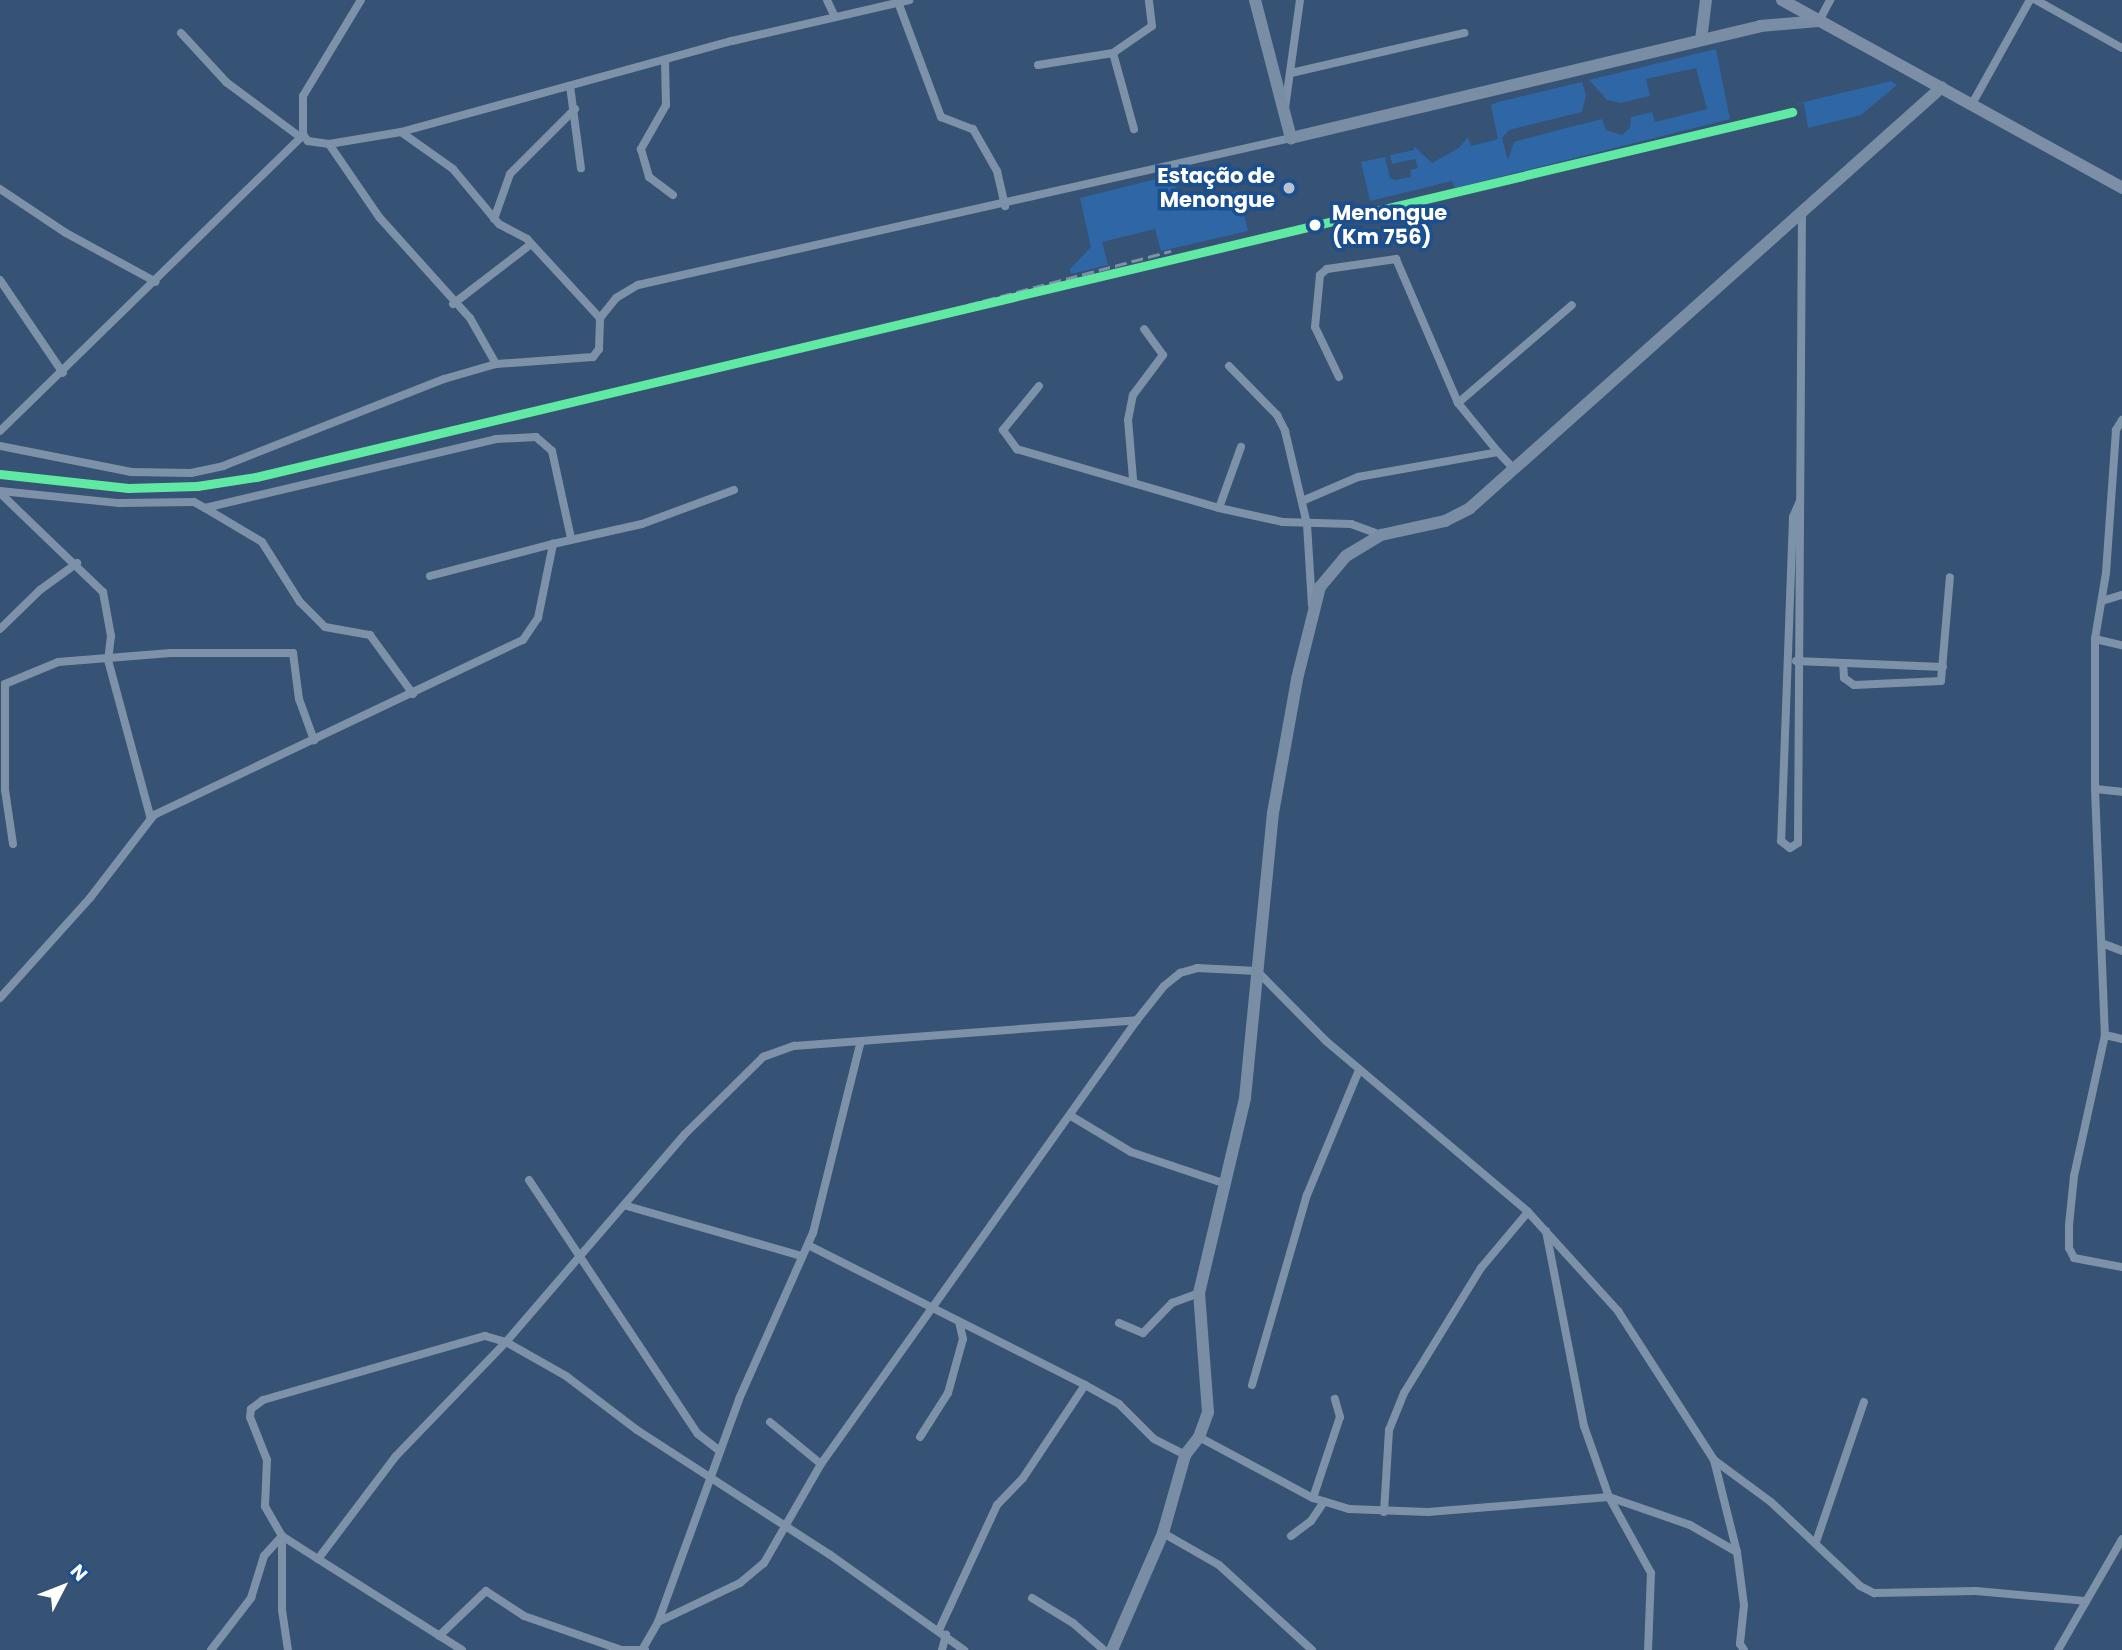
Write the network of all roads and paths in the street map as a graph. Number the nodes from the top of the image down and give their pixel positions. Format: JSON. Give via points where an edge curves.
{"nodes":[{"id":1,"x":361,"y":0,"type":"edge"},
{"id":2,"x":827,"y":0,"type":"edge"},
{"id":3,"x":909,"y":0,"type":"edge"},
{"id":4,"x":1149,"y":0,"type":"edge"},
{"id":5,"x":1255,"y":0,"type":"edge"},
{"id":6,"x":1300,"y":0,"type":"edge"},
{"id":7,"x":1706,"y":0,"type":"edge"},
{"id":8,"x":1782,"y":0,"type":"edge"},
{"id":9,"x":1830,"y":0,"type":"edge"},
{"id":10,"x":2030,"y":0,"type":"edge"},
{"id":11,"x":2036,"y":0,"type":"edge"},
{"id":12,"x":898,"y":2,"type":"junction"},
{"id":13,"x":834,"y":15,"type":"junction"},
{"id":14,"x":1819,"y":21,"type":"junction"},
{"id":15,"x":181,"y":33,"type":"dead end"},
{"id":16,"x":1464,"y":33,"type":"dead end"},
{"id":17,"x":1701,"y":40,"type":"junction"},
{"id":18,"x":2122,"y":48,"type":"edge"},
{"id":19,"x":1113,"y":53,"type":"junction"},
{"id":20,"x":665,"y":61,"type":"junction"},
{"id":21,"x":1038,"y":65,"type":"dead end"},
{"id":22,"x":1291,"y":73,"type":"junction"},
{"id":23,"x":570,"y":86,"type":"junction"},
{"id":24,"x":1942,"y":87,"type":"junction"},
{"id":25,"x":1972,"y":104,"type":"junction"},
{"id":26,"x":575,"y":109,"type":"junction"},
{"id":27,"x":1285,"y":113,"type":"junction"},
{"id":28,"x":1134,"y":129,"type":"dead end"},
{"id":29,"x":401,"y":132,"type":"junction"},
{"id":30,"x":301,"y":136,"type":"junction"},
{"id":31,"x":1291,"y":138,"type":"junction"},
{"id":32,"x":329,"y":144,"type":"junction"},
{"id":33,"x":581,"y":167,"type":"dead end"},
{"id":34,"x":2122,"y":188,"type":"edge"},
{"id":35,"x":0,"y":189,"type":"edge"},
{"id":36,"x":673,"y":195,"type":"dead end"},
{"id":37,"x":1005,"y":206,"type":"junction"},
{"id":38,"x":1802,"y":213,"type":"junction"},
{"id":39,"x":494,"y":219,"type":"junction"},
{"id":40,"x":530,"y":245,"type":"junction"},
{"id":41,"x":0,"y":280,"type":"edge"},
{"id":42,"x":156,"y":282,"type":"junction"},
{"id":43,"x":453,"y":304,"type":"junction"},
{"id":44,"x":1572,"y":305,"type":"dead end"},
{"id":45,"x":600,"y":318,"type":"junction"},
{"id":46,"x":1144,"y":329,"type":"dead end"},
{"id":47,"x":496,"y":364,"type":"junction"},
{"id":48,"x":1228,"y":366,"type":"dead end"},
{"id":49,"x":63,"y":373,"type":"junction"},
{"id":50,"x":1339,"y":377,"type":"dead end"},
{"id":51,"x":1039,"y":386,"type":"dead end"},
{"id":52,"x":1458,"y":402,"type":"junction"},
{"id":53,"x":2122,"y":420,"type":"edge"},
{"id":54,"x":0,"y":431,"type":"edge"},
{"id":55,"x":0,"y":446,"type":"edge"},
{"id":56,"x":1241,"y":447,"type":"dead end"},
{"id":57,"x":1498,"y":452,"type":"junction"},
{"id":58,"x":1514,"y":469,"type":"junction"},
{"id":59,"x":1133,"y":479,"type":"junction"},
{"id":60,"x":734,"y":490,"type":"dead end"},
{"id":61,"x":0,"y":492,"type":"edge"},
{"id":62,"x":1302,"y":501,"type":"junction"},
{"id":63,"x":1799,"y":503,"type":"junction"},
{"id":64,"x":205,"y":508,"type":"junction"},
{"id":65,"x":1219,"y":508,"type":"junction"},
{"id":66,"x":1307,"y":524,"type":"junction"},
{"id":67,"x":1381,"y":534,"type":"junction"},
{"id":68,"x":571,"y":538,"type":"junction"},
{"id":69,"x":553,"y":544,"type":"junction"},
{"id":70,"x":77,"y":564,"type":"junction"},
{"id":71,"x":429,"y":576,"type":"dead end"},
{"id":72,"x":1950,"y":577,"type":"dead end"},
{"id":73,"x":2122,"y":595,"type":"edge"},
{"id":74,"x":2102,"y":601,"type":"junction"},
{"id":75,"x":1312,"y":605,"type":"junction"},
{"id":76,"x":0,"y":629,"type":"edge"},
{"id":77,"x":2095,"y":639,"type":"junction"},
{"id":78,"x":2122,"y":645,"type":"edge"},
{"id":79,"x":111,"y":660,"type":"junction"},
{"id":80,"x":1788,"y":661,"type":"junction"},
{"id":81,"x":1801,"y":661,"type":"junction"},
{"id":82,"x":1843,"y":663,"type":"junction"},
{"id":83,"x":1943,"y":667,"type":"junction"},
{"id":84,"x":412,"y":694,"type":"junction"},
{"id":85,"x":314,"y":740,"type":"junction"},
{"id":86,"x":2095,"y":789,"type":"junction"},
{"id":87,"x":2122,"y":792,"type":"edge"},
{"id":88,"x":154,"y":815,"type":"junction"},
{"id":89,"x":13,"y":844,"type":"dead end"},
{"id":90,"x":2104,"y":944,"type":"junction"},
{"id":91,"x":2122,"y":951,"type":"edge"},
{"id":92,"x":1256,"y":971,"type":"junction"},
{"id":93,"x":1,"y":993,"type":"edge"},
{"id":94,"x":1137,"y":1020,"type":"junction"},
{"id":95,"x":2105,"y":1035,"type":"junction"},
{"id":96,"x":2122,"y":1039,"type":"edge"},
{"id":97,"x":860,"y":1044,"type":"junction"},
{"id":98,"x":1359,"y":1070,"type":"junction"},
{"id":99,"x":1071,"y":1116,"type":"junction"},
{"id":100,"x":529,"y":1180,"type":"dead end"},
{"id":101,"x":1223,"y":1183,"type":"junction"},
{"id":102,"x":627,"y":1206,"type":"junction"},
{"id":103,"x":1528,"y":1212,"type":"junction"},
{"id":104,"x":1546,"y":1230,"type":"junction"},
{"id":105,"x":808,"y":1245,"type":"junction"},
{"id":106,"x":802,"y":1256,"type":"junction"},
{"id":107,"x":582,"y":1257,"type":"junction"},
{"id":108,"x":2122,"y":1267,"type":"edge"},
{"id":109,"x":1199,"y":1293,"type":"junction"},
{"id":110,"x":934,"y":1306,"type":"junction"},
{"id":111,"x":959,"y":1322,"type":"junction"},
{"id":112,"x":1119,"y":1323,"type":"dead end"},
{"id":113,"x":506,"y":1342,"type":"junction"},
{"id":114,"x":1085,"y":1385,"type":"junction"},
{"id":115,"x":1252,"y":1385,"type":"dead end"},
{"id":116,"x":1335,"y":1399,"type":"dead end"},
{"id":117,"x":1864,"y":1402,"type":"dead end"},
{"id":118,"x":770,"y":1422,"type":"dead end"},
{"id":119,"x":920,"y":1437,"type":"dead end"},
{"id":120,"x":1199,"y":1437,"type":"junction"},
{"id":121,"x":720,"y":1451,"type":"junction"},
{"id":122,"x":1185,"y":1455,"type":"junction"},
{"id":123,"x":1714,"y":1460,"type":"junction"},
{"id":124,"x":821,"y":1464,"type":"junction"},
{"id":125,"x":709,"y":1476,"type":"junction"},
{"id":126,"x":1609,"y":1497,"type":"junction"},
{"id":127,"x":1313,"y":1498,"type":"junction"},
{"id":128,"x":1324,"y":1502,"type":"junction"},
{"id":129,"x":1384,"y":1512,"type":"junction"},
{"id":130,"x":785,"y":1526,"type":"junction"},
{"id":131,"x":1163,"y":1533,"type":"junction"},
{"id":132,"x":282,"y":1536,"type":"junction"},
{"id":133,"x":1292,"y":1536,"type":"dead end"},
{"id":134,"x":2122,"y":1539,"type":"edge"},
{"id":135,"x":1816,"y":1542,"type":"junction"},
{"id":136,"x":1737,"y":1552,"type":"junction"},
{"id":137,"x":318,"y":1559,"type":"junction"},
{"id":138,"x":1032,"y":1598,"type":"dead end"},
{"id":139,"x":2085,"y":1601,"type":"junction"},
{"id":140,"x":658,"y":1622,"type":"junction"},
{"id":141,"x":942,"y":1633,"type":"junction"},
{"id":142,"x":439,"y":1636,"type":"junction"},
{"id":143,"x":1740,"y":1648,"type":"edge"},
{"id":144,"x":211,"y":1650,"type":"edge"},
{"id":145,"x":288,"y":1650,"type":"edge"},
{"id":146,"x":462,"y":1650,"type":"edge"},
{"id":147,"x":618,"y":1650,"type":"edge"},
{"id":148,"x":643,"y":1650,"type":"edge"},
{"id":149,"x":942,"y":1650,"type":"edge"},
{"id":150,"x":964,"y":1650,"type":"edge"},
{"id":151,"x":1104,"y":1650,"type":"edge"},
{"id":152,"x":1112,"y":1650,"type":"edge"},
{"id":153,"x":1312,"y":1650,"type":"edge"},
{"id":154,"x":1648,"y":1650,"type":"edge"},
{"id":155,"x":2058,"y":1650,"type":"edge"}],
"edges":[{"from":1,"to":30,"type":"street","via":[[303,96]]},
{"from":2,"to":13,"type":"street"},
{"from":3,"to":12,"type":"street"},
{"from":4,"to":19,"type":"street","via":[[1152,26]]},
{"from":5,"to":27,"type":"street"},
{"from":6,"to":22,"type":"street"},
{"from":7,"to":17,"type":"street"},
{"from":8,"to":14,"type":"main road"},
{"from":9,"to":14,"type":"street"},
{"from":10,"to":25,"type":"street"},
{"from":11,"to":18,"type":"street"},
{"from":12,"to":13,"type":"street"},
{"from":12,"to":37,"type":"street","via":[[941,117],[973,129],[990,154]]},
{"from":13,"to":20,"type":"street"},
{"from":14,"to":17,"type":"street","via":[[1779,23]]},
{"from":14,"to":24,"type":"main road"},
{"from":15,"to":30,"type":"street","via":[[226,82]]},
{"from":16,"to":22,"type":"street"},
{"from":17,"to":31,"type":"street"},
{"from":19,"to":21,"type":"street"},
{"from":19,"to":28,"type":"street"},
{"from":20,"to":23,"type":"street"},
{"from":20,"to":36,"type":"street","via":[[666,105],[641,149],[649,177]]},
{"from":22,"to":27,"type":"street"},
{"from":23,"to":26,"type":"street"},
{"from":23,"to":29,"type":"street"},
{"from":24,"to":25,"type":"main road"},
{"from":24,"to":38,"type":"street"},
{"from":25,"to":34,"type":"main road"},
{"from":26,"to":33,"type":"street"},
{"from":26,"to":39,"type":"street","via":[[510,174]]},
{"from":27,"to":31,"type":"street"},
{"from":29,"to":32,"type":"street"},
{"from":29,"to":39,"type":"street","via":[[453,169]]},
{"from":30,"to":32,"type":"street"},
{"from":30,"to":42,"type":"street"},
{"from":31,"to":37,"type":"street"},
{"from":32,"to":43,"type":"street","via":[[355,186]]},
{"from":35,"to":42,"type":"street","via":[[66,233]]},
{"from":37,"to":45,"type":"street","via":[[638,285],[617,298]]},
{"from":38,"to":58,"type":"street"},
{"from":38,"to":63,"type":"street"},
{"from":39,"to":40,"type":"street"},
{"from":40,"to":43,"type":"street"},
{"from":40,"to":45,"type":"street"},
{"from":41,"to":49,"type":"street"},
{"from":42,"to":49,"type":"street"},
{"from":43,"to":47,"type":"street","via":[[470,318]]},
{"from":44,"to":52,"type":"street"},
{"from":45,"to":47,"type":"street","via":[[599,349],[588,359]]},
{"from":46,"to":59,"type":"street","via":[[1163,355],[1133,395],[1128,420]]},
{"from":47,"to":55,"type":"street","via":[[398,393],[275,449],[191,473],[131,472]]},
{"from":48,"to":62,"type":"street","via":[[1281,422]]},
{"from":49,"to":54,"type":"street"},
{"from":50,"to":52,"type":"street","via":[[1314,323],[1320,275],[1326,269],[1392,258],[1399,262]]},
{"from":51,"to":59,"type":"street","via":[[1003,430],[1013,445]]},
{"from":52,"to":57,"type":"street"},
{"from":53,"to":74,"type":"street","via":[[2116,430]]},
{"from":56,"to":65,"type":"street"},
{"from":57,"to":58,"type":"street"},
{"from":57,"to":62,"type":"street","via":[[1358,477]]},
{"from":58,"to":67,"type":"street","via":[[1454,518]]},
{"from":59,"to":65,"type":"street"},
{"from":60,"to":68,"type":"street","via":[[642,524]]},
{"from":61,"to":64,"type":"street","via":[[119,503],[194,502]]},
{"from":61,"to":70,"type":"street"},
{"from":62,"to":66,"type":"street"},
{"from":63,"to":80,"type":"street","via":[[1793,517]]},
{"from":63,"to":81,"type":"street","via":[[1804,519]]},
{"from":64,"to":68,"type":"street","via":[[496,439],[528,437],[544,441],[552,451]]},
{"from":64,"to":84,"type":"street","via":[[262,542],[300,602],[325,627],[370,635]]},
{"from":65,"to":66,"type":"street"},
{"from":66,"to":67,"type":"street","via":[[1351,524]]},
{"from":66,"to":75,"type":"street"},
{"from":67,"to":75,"type":"street","via":[[1332,570]]},
{"from":68,"to":69,"type":"street"},
{"from":69,"to":71,"type":"street"},
{"from":69,"to":84,"type":"street","via":[[538,618],[529,635]]},
{"from":70,"to":76,"type":"street","via":[[40,590]]},
{"from":70,"to":79,"type":"street","via":[[103,592]]},
{"from":72,"to":83,"type":"street"},
{"from":73,"to":74,"type":"street"},
{"from":74,"to":77,"type":"street"},
{"from":75,"to":92,"type":"street","via":[[1273,813]]},
{"from":77,"to":78,"type":"street"},
{"from":77,"to":86,"type":"street"},
{"from":79,"to":85,"type":"street","via":[[171,653],[293,653],[299,699]]},
{"from":79,"to":88,"type":"street","via":[[146,803],[150,816]]},
{"from":79,"to":89,"type":"street","via":[[68,659],[5,684],[5,790]]},
{"from":80,"to":81,"type":"street"},
{"from":80,"to":81,"type":"street","via":[[1781,841],[1790,848],[1798,843]]},
{"from":81,"to":82,"type":"street"},
{"from":82,"to":83,"type":"street"},
{"from":82,"to":83,"type":"street","via":[[1844,678],[1854,685],[1935,684],[1941,681]]},
{"from":84,"to":85,"type":"street"},
{"from":85,"to":88,"type":"street"},
{"from":86,"to":87,"type":"street"},
{"from":86,"to":90,"type":"street"},
{"from":88,"to":93,"type":"street","via":[[90,898]]},
{"from":90,"to":91,"type":"street"},
{"from":90,"to":95,"type":"street"},
{"from":92,"to":94,"type":"street","via":[[1188,969],[1164,986]]},
{"from":92,"to":98,"type":"street"},
{"from":92,"to":101,"type":"street","via":[[1245,1098]]},
{"from":94,"to":97,"type":"street"},
{"from":94,"to":99,"type":"street"},
{"from":95,"to":96,"type":"street"},
{"from":95,"to":108,"type":"street","via":[[2074,1176],[2069,1248],[2083,1262]]},
{"from":97,"to":102,"type":"street","via":[[794,1046],[764,1057],[685,1134]]},
{"from":97,"to":105,"type":"street"},
{"from":98,"to":103,"type":"street"},
{"from":98,"to":115,"type":"street","via":[[1307,1195]]},
{"from":99,"to":101,"type":"street","via":[[1131,1152]]},
{"from":99,"to":110,"type":"street"},
{"from":100,"to":107,"type":"street"},
{"from":101,"to":109,"type":"street"},
{"from":102,"to":106,"type":"street"},
{"from":102,"to":107,"type":"street"},
{"from":103,"to":104,"type":"street"},
{"from":103,"to":129,"type":"street","via":[[1481,1268],[1404,1393],[1389,1430]]},
{"from":104,"to":123,"type":"street","via":[[1618,1311]]},
{"from":104,"to":126,"type":"street","via":[[1579,1401]]},
{"from":105,"to":106,"type":"street"},
{"from":105,"to":110,"type":"street"},
{"from":106,"to":121,"type":"street"},
{"from":107,"to":113,"type":"street"},
{"from":107,"to":121,"type":"street","via":[[698,1434]]},
{"from":109,"to":112,"type":"street","via":[[1172,1303],[1143,1333]]},
{"from":109,"to":120,"type":"street","via":[[1208,1412]]},
{"from":110,"to":111,"type":"street"},
{"from":110,"to":124,"type":"street"},
{"from":111,"to":114,"type":"street"},
{"from":111,"to":119,"type":"street","via":[[963,1339],[948,1393]]},
{"from":113,"to":125,"type":"street","via":[[566,1376],[637,1430]]},
{"from":113,"to":132,"type":"street","via":[[477,1337],[256,1404],[250,1417],[266,1452],[265,1506]]},
{"from":113,"to":137,"type":"street","via":[[396,1456]]},
{"from":114,"to":122,"type":"street","via":[[1119,1404],[1154,1439]]},
{"from":114,"to":141,"type":"street","via":[[1023,1478],[997,1505]]},
{"from":116,"to":127,"type":"street","via":[[1340,1417]]},
{"from":117,"to":135,"type":"street"},
{"from":118,"to":124,"type":"street"},
{"from":120,"to":122,"type":"street"},
{"from":120,"to":127,"type":"street"},
{"from":121,"to":125,"type":"street"},
{"from":122,"to":131,"type":"street"},
{"from":123,"to":135,"type":"street"},
{"from":123,"to":136,"type":"street"},
{"from":124,"to":130,"type":"street"},
{"from":125,"to":130,"type":"street"},
{"from":125,"to":140,"type":"street"},
{"from":126,"to":129,"type":"street"},
{"from":126,"to":136,"type":"street","via":[[1690,1525]]},
{"from":126,"to":154,"type":"street","via":[[1651,1573]]},
{"from":127,"to":128,"type":"street"},
{"from":128,"to":129,"type":"street"},
{"from":128,"to":133,"type":"street","via":[[1311,1521]]},
{"from":130,"to":140,"type":"street","via":[[753,1574]]},
{"from":130,"to":141,"type":"street"},
{"from":131,"to":152,"type":"street"},
{"from":131,"to":153,"type":"street","via":[[1219,1565]]},
{"from":132,"to":137,"type":"street"},
{"from":132,"to":144,"type":"street","via":[[264,1556],[251,1598]]},
{"from":132,"to":145,"type":"street","via":[[282,1610]]},
{"from":134,"to":139,"type":"street"},
{"from":135,"to":139,"type":"street","via":[[1860,1586],[1874,1593],[1976,1591]]},
{"from":136,"to":143,"type":"street","via":[[1744,1605]]},
{"from":137,"to":142,"type":"street"},
{"from":138,"to":151,"type":"street","via":[[1073,1623]]},
{"from":139,"to":155,"type":"street"},
{"from":140,"to":148,"type":"street"},
{"from":141,"to":149,"type":"street"},
{"from":141,"to":150,"type":"street"},
{"from":142,"to":146,"type":"street"},
{"from":142,"to":147,"type":"street","via":[[486,1591],[524,1616]]},
{"from":147,"to":148,"type":"street"}]}
